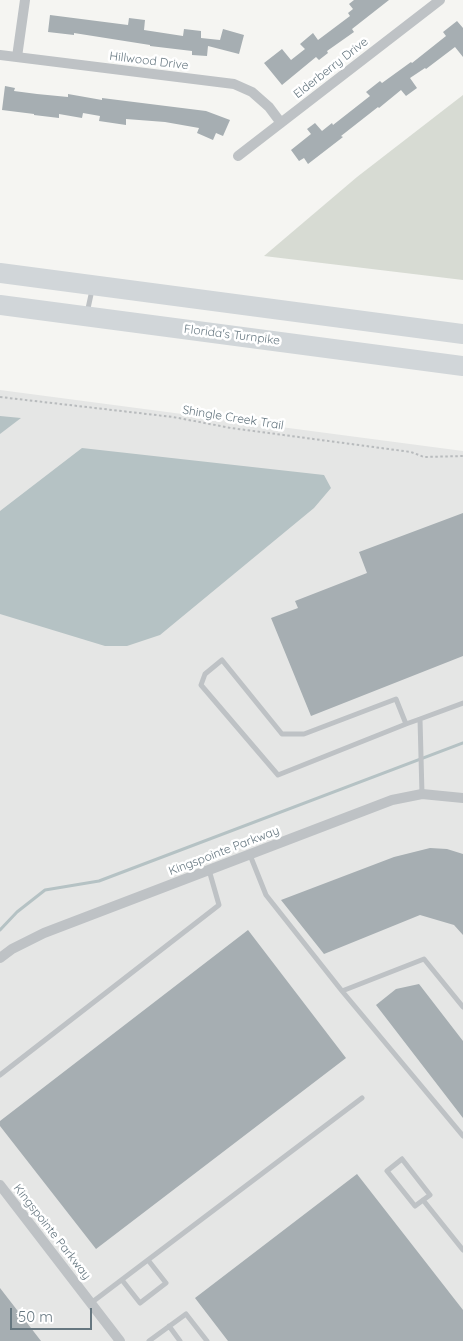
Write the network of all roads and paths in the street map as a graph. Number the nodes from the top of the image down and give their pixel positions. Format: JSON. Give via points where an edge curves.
{"nodes":[{"id":1,"x":24,"y":0,"type":"edge"},
{"id":2,"x":440,"y":0,"type":"edge"},
{"id":3,"x":0,"y":55,"type":"edge"},
{"id":4,"x":17,"y":57,"type":"junction"},
{"id":5,"x":281,"y":123,"type":"junction"},
{"id":6,"x":238,"y":156,"type":"dead end"},
{"id":7,"x":0,"y":273,"type":"edge"},
{"id":8,"x":93,"y":285,"type":"junction"},
{"id":9,"x":0,"y":305,"type":"edge"},
{"id":10,"x":87,"y":316,"type":"junction"},
{"id":11,"x":463,"y":334,"type":"edge"},
{"id":12,"x":463,"y":366,"type":"edge"},
{"id":13,"x":0,"y":397,"type":"edge"},
{"id":14,"x":463,"y":456,"type":"edge"},
{"id":15,"x":463,"y":703,"type":"edge"},
{"id":16,"x":420,"y":719,"type":"junction"},
{"id":17,"x":406,"y":724,"type":"junction"},
{"id":18,"x":422,"y":794,"type":"junction"},
{"id":19,"x":463,"y":798,"type":"edge"},
{"id":20,"x":250,"y":855,"type":"junction"},
{"id":21,"x":209,"y":870,"type":"junction"},
{"id":22,"x":0,"y":958,"type":"edge"},
{"id":23,"x":342,"y":991,"type":"junction"},
{"id":24,"x":463,"y":1007,"type":"edge"},
{"id":25,"x":0,"y":1075,"type":"edge"},
{"id":26,"x":362,"y":1098,"type":"dead end"},
{"id":27,"x":463,"y":1136,"type":"edge"},
{"id":28,"x":0,"y":1185,"type":"edge"},
{"id":29,"x":423,"y":1200,"type":"junction"},
{"id":30,"x":463,"y":1250,"type":"edge"},
{"id":31,"x":148,"y":1260,"type":"junction"},
{"id":32,"x":122,"y":1280,"type":"junction"},
{"id":33,"x":91,"y":1303,"type":"junction"},
{"id":34,"x":169,"y":1326,"type":"junction"},
{"id":35,"x":120,"y":1341,"type":"edge"},
{"id":36,"x":149,"y":1341,"type":"edge"},
{"id":37,"x":180,"y":1341,"type":"edge"},
{"id":38,"x":207,"y":1341,"type":"edge"}],
"edges":[{"from":1,"to":4,"type":"street"},
{"from":2,"to":5,"type":"street","name":"Elderberry Drive"},
{"from":3,"to":4,"type":"street","name":"Hillwood Drive"},
{"from":4,"to":5,"type":"street","name":"Hillwood Drive","via":[[234,84],[252,92]]},
{"from":5,"to":6,"type":"street","name":"Elderberry Drive"},
{"from":7,"to":8,"type":"highway"},
{"from":8,"to":10,"type":"lane"},
{"from":8,"to":11,"type":"highway"},
{"from":9,"to":10,"type":"highway","name":"Florida's Turnpike"},
{"from":10,"to":12,"type":"highway","name":"Florida's Turnpike"},
{"from":13,"to":14,"type":"path","name":"Shingle Creek Trail","via":[[173,417],[411,452],[424,457]]},
{"from":15,"to":16,"type":"lane"},
{"from":16,"to":17,"type":"lane"},
{"from":16,"to":18,"type":"lane"},
{"from":17,"to":17,"type":"lane","via":[[278,774],[201,685],[205,674],[222,660],[282,734],[304,734],[396,699]]},
{"from":18,"to":19,"type":"street","name":"Kingspointe Parkway"},
{"from":18,"to":20,"type":"street","name":"Kingspointe Parkway","via":[[392,800]]},
{"from":20,"to":21,"type":"street","name":"Kingspointe Parkway"},
{"from":20,"to":23,"type":"lane","via":[[266,895]]},
{"from":21,"to":22,"type":"street","name":"Kingspointe Parkway","via":[[44,933],[12,948]]},
{"from":21,"to":25,"type":"lane","via":[[219,905]]},
{"from":23,"to":24,"type":"lane","via":[[424,959]]},
{"from":23,"to":27,"type":"lane"},
{"from":26,"to":31,"type":"lane"},
{"from":28,"to":33,"type":"street","name":"Kingspointe Parkway"},
{"from":29,"to":29,"type":"lane","via":[[430,1195],[402,1159],[387,1171],[415,1206]]},
{"from":29,"to":30,"type":"lane"},
{"from":31,"to":32,"type":"lane"},
{"from":31,"to":32,"type":"lane","via":[[166,1283],[140,1303]]},
{"from":32,"to":33,"type":"lane"},
{"from":33,"to":35,"type":"street","name":"Kingspointe Parkway"},
{"from":34,"to":36,"type":"lane"},
{"from":34,"to":37,"type":"lane"},
{"from":34,"to":38,"type":"lane","via":[[186,1314]]}]}
